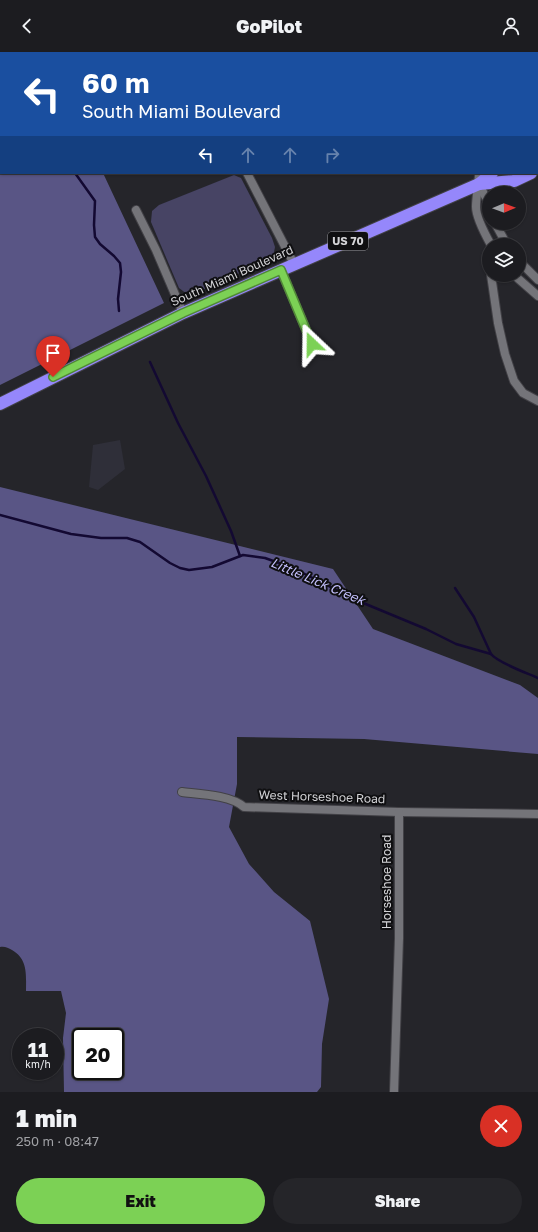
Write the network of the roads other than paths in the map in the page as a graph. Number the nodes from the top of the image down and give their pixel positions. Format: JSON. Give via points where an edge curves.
{"nodes":[{"id":1,"x":248,"y":174,"type":"edge"},
{"id":2,"x":490,"y":174,"type":"edge"},
{"id":3,"x":529,"y":174,"type":"edge"},
{"id":4,"x":479,"y":179,"type":"edge"},
{"id":5,"x":136,"y":210,"type":"dead end"},
{"id":6,"x":488,"y":238,"type":"edge"},
{"id":7,"x":294,"y":264,"type":"junction"},
{"id":8,"x":526,"y":268,"type":"edge"},
{"id":9,"x":281,"y":270,"type":"junction"},
{"id":10,"x":538,"y":280,"type":"edge"},
{"id":11,"x":492,"y":282,"type":"edge"},
{"id":12,"x":522,"y":282,"type":"edge"},
{"id":13,"x":538,"y":296,"type":"edge"},
{"id":14,"x":183,"y":313,"type":"junction"},
{"id":15,"x":312,"y":344,"type":"dead end"},
{"id":16,"x":538,"y":401,"type":"edge"},
{"id":17,"x":0,"y":404,"type":"edge"},
{"id":18,"x":182,"y":792,"type":"dead end"},
{"id":19,"x":399,"y":812,"type":"junction"},
{"id":20,"x":538,"y":814,"type":"edge"},
{"id":21,"x":394,"y":1092,"type":"edge"}],
"edges":[{"from":1,"to":7,"type":"street"},
{"from":2,"to":4,"type":"highway","name":"South Miami Boulevard","number":"US 70"},
{"from":3,"to":4,"type":"highway","name":"South Miami Boulevard","number":"US 70","via":[[514,180]]},
{"from":4,"to":6,"type":"street","via":[[476,208]]},
{"from":4,"to":7,"type":"highway","name":"South Miami Boulevard","number":"US 70"},
{"from":5,"to":14,"type":"street"},
{"from":7,"to":9,"type":"highway","name":"South Miami Boulevard","number":"US 70"},
{"from":8,"to":10,"type":"street"},
{"from":9,"to":14,"type":"highway","name":"South Miami Boulevard","number":"US 70"},
{"from":9,"to":15,"type":"street"},
{"from":11,"to":16,"type":"street","via":[[498,323],[514,381],[523,393]]},
{"from":12,"to":13,"type":"street"},
{"from":14,"to":17,"type":"highway","name":"South Miami Boulevard","number":"US 70"},
{"from":18,"to":19,"type":"street","name":"West Horseshoe Road","via":[[239,802],[244,807]]},
{"from":19,"to":20,"type":"street"},
{"from":19,"to":21,"type":"street","name":"Horseshoe Road","via":[[399,938]]}]}
